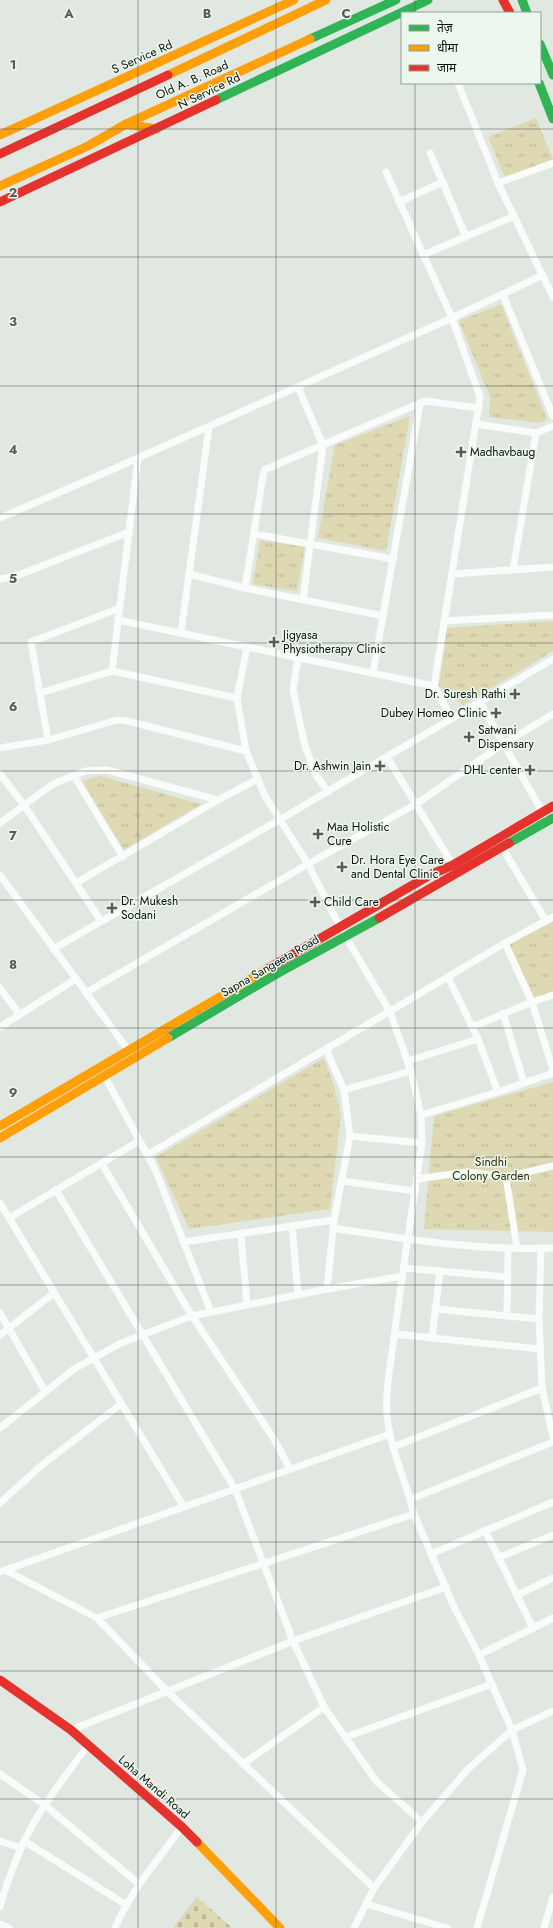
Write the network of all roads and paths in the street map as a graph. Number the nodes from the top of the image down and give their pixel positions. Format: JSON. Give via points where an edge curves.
{"nodes":[{"id":1,"x":294,"y":0,"type":"edge"},
{"id":2,"x":326,"y":0,"type":"edge"},
{"id":3,"x":396,"y":0,"type":"edge"},
{"id":4,"x":428,"y":0,"type":"edge"},
{"id":5,"x":503,"y":0,"type":"edge"},
{"id":6,"x":522,"y":0,"type":"edge"},
{"id":7,"x":403,"y":12,"type":"edge"},
{"id":8,"x":509,"y":12,"type":"edge"},
{"id":9,"x":527,"y":12,"type":"edge"},
{"id":10,"x":401,"y":13,"type":"edge"},
{"id":11,"x":541,"y":46,"type":"edge"},
{"id":12,"x":553,"y":75,"type":"edge"},
{"id":13,"x":119,"y":80,"type":"junction"},
{"id":14,"x":458,"y":84,"type":"edge"},
{"id":15,"x":539,"y":84,"type":"edge"},
{"id":16,"x":126,"y":96,"type":"junction"},
{"id":17,"x":553,"y":119,"type":"edge"},
{"id":18,"x":126,"y":124,"type":"junction"},
{"id":19,"x":156,"y":129,"type":"junction"},
{"id":20,"x":0,"y":135,"type":"edge"},
{"id":21,"x":430,"y":153,"type":"dead end"},
{"id":22,"x":0,"y":154,"type":"edge"},
{"id":23,"x":553,"y":163,"type":"edge"},
{"id":24,"x":386,"y":172,"type":"dead end"},
{"id":25,"x":443,"y":182,"type":"junction"},
{"id":26,"x":498,"y":184,"type":"junction"},
{"id":27,"x":0,"y":186,"type":"edge"},
{"id":28,"x":0,"y":202,"type":"edge"},
{"id":29,"x":399,"y":202,"type":"junction"},
{"id":30,"x":514,"y":216,"type":"junction"},
{"id":31,"x":466,"y":237,"type":"junction"},
{"id":32,"x":423,"y":255,"type":"junction"},
{"id":33,"x":543,"y":275,"type":"junction"},
{"id":34,"x":503,"y":294,"type":"junction"},
{"id":35,"x":553,"y":297,"type":"edge"},
{"id":36,"x":452,"y":318,"type":"junction"},
{"id":37,"x":298,"y":387,"type":"junction"},
{"id":38,"x":420,"y":404,"type":"junction"},
{"id":39,"x":478,"y":408,"type":"junction"},
{"id":40,"x":553,"y":416,"type":"edge"},
{"id":41,"x":476,"y":424,"type":"junction"},
{"id":42,"x":553,"y":426,"type":"edge"},
{"id":43,"x":209,"y":427,"type":"junction"},
{"id":44,"x":536,"y":433,"type":"junction"},
{"id":45,"x":323,"y":445,"type":"junction"},
{"id":46,"x":138,"y":458,"type":"junction"},
{"id":47,"x":0,"y":518,"type":"edge"},
{"id":48,"x":129,"y":532,"type":"junction"},
{"id":49,"x":254,"y":534,"type":"junction"},
{"id":50,"x":310,"y":544,"type":"junction"},
{"id":51,"x":393,"y":559,"type":"junction"},
{"id":52,"x":553,"y":567,"type":"edge"},
{"id":53,"x":513,"y":570,"type":"junction"},
{"id":54,"x":189,"y":574,"type":"junction"},
{"id":55,"x":452,"y":574,"type":"junction"},
{"id":56,"x":0,"y":579,"type":"edge"},
{"id":57,"x":245,"y":588,"type":"junction"},
{"id":58,"x":303,"y":600,"type":"junction"},
{"id":59,"x":120,"y":608,"type":"junction"},
{"id":60,"x":553,"y":615,"type":"edge"},
{"id":61,"x":383,"y":616,"type":"junction"},
{"id":62,"x":118,"y":620,"type":"junction"},
{"id":63,"x":444,"y":621,"type":"junction"},
{"id":64,"x":181,"y":633,"type":"junction"},
{"id":65,"x":246,"y":647,"type":"junction"},
{"id":66,"x":298,"y":657,"type":"junction"},
{"id":67,"x":553,"y":659,"type":"edge"},
{"id":68,"x":112,"y":671,"type":"junction"},
{"id":69,"x":373,"y":673,"type":"junction"},
{"id":70,"x":434,"y":686,"type":"junction"},
{"id":71,"x":40,"y":693,"type":"junction"},
{"id":72,"x":237,"y":698,"type":"junction"},
{"id":73,"x":480,"y":702,"type":"junction"},
{"id":74,"x":553,"y":714,"type":"edge"},
{"id":75,"x":452,"y":719,"type":"junction"},
{"id":76,"x":48,"y":740,"type":"junction"},
{"id":77,"x":503,"y":744,"type":"junction"},
{"id":78,"x":0,"y":748,"type":"edge"},
{"id":79,"x":246,"y":751,"type":"junction"},
{"id":80,"x":387,"y":757,"type":"junction"},
{"id":81,"x":0,"y":774,"type":"edge"},
{"id":82,"x":74,"y":776,"type":"junction"},
{"id":83,"x":258,"y":780,"type":"junction"},
{"id":84,"x":328,"y":792,"type":"junction"},
{"id":85,"x":218,"y":800,"type":"junction"},
{"id":86,"x":416,"y":804,"type":"junction"},
{"id":87,"x":24,"y":805,"type":"junction"},
{"id":88,"x":553,"y":806,"type":"edge"},
{"id":89,"x":542,"y":812,"type":"junction"},
{"id":90,"x":550,"y":819,"type":"edge"},
{"id":91,"x":279,"y":820,"type":"junction"},
{"id":92,"x":0,"y":823,"type":"edge"},
{"id":93,"x":502,"y":847,"type":"junction"},
{"id":94,"x":123,"y":857,"type":"junction"},
{"id":95,"x":308,"y":864,"type":"junction"},
{"id":96,"x":453,"y":865,"type":"junction"},
{"id":97,"x":0,"y":875,"type":"edge"},
{"id":98,"x":76,"y":883,"type":"junction"},
{"id":99,"x":553,"y":918,"type":"edge"},
{"id":100,"x":546,"y":921,"type":"junction"},
{"id":101,"x":101,"y":922,"type":"junction"},
{"id":102,"x":340,"y":927,"type":"junction"},
{"id":103,"x":346,"y":937,"type":"junction"},
{"id":104,"x":505,"y":943,"type":"junction"},
{"id":105,"x":53,"y":949,"type":"junction"},
{"id":106,"x":448,"y":977,"type":"junction"},
{"id":107,"x":76,"y":979,"type":"junction"},
{"id":108,"x":0,"y":988,"type":"edge"},
{"id":109,"x":87,"y":992,"type":"junction"},
{"id":110,"x":553,"y":995,"type":"edge"},
{"id":111,"x":532,"y":1002,"type":"junction"},
{"id":112,"x":390,"y":1012,"type":"junction"},
{"id":113,"x":503,"y":1013,"type":"junction"},
{"id":114,"x":20,"y":1015,"type":"junction"},
{"id":115,"x":0,"y":1027,"type":"edge"},
{"id":116,"x":472,"y":1027,"type":"junction"},
{"id":117,"x":478,"y":1039,"type":"junction"},
{"id":118,"x":326,"y":1048,"type":"junction"},
{"id":119,"x":129,"y":1051,"type":"junction"},
{"id":120,"x":135,"y":1059,"type":"junction"},
{"id":121,"x":408,"y":1061,"type":"junction"},
{"id":122,"x":553,"y":1070,"type":"edge"},
{"id":123,"x":411,"y":1071,"type":"junction"},
{"id":124,"x":553,"y":1073,"type":"edge"},
{"id":125,"x":104,"y":1077,"type":"junction"},
{"id":126,"x":524,"y":1083,"type":"junction"},
{"id":127,"x":344,"y":1090,"type":"junction"},
{"id":128,"x":498,"y":1092,"type":"junction"},
{"id":129,"x":421,"y":1115,"type":"junction"},
{"id":130,"x":0,"y":1126,"type":"edge"},
{"id":131,"x":350,"y":1136,"type":"junction"},
{"id":132,"x":0,"y":1138,"type":"edge"},
{"id":133,"x":139,"y":1140,"type":"junction"},
{"id":134,"x":422,"y":1143,"type":"junction"},
{"id":135,"x":147,"y":1154,"type":"junction"},
{"id":136,"x":102,"y":1164,"type":"junction"},
{"id":137,"x":553,"y":1166,"type":"edge"},
{"id":138,"x":506,"y":1177,"type":"junction"},
{"id":139,"x":417,"y":1179,"type":"junction"},
{"id":140,"x":342,"y":1181,"type":"junction"},
{"id":141,"x":56,"y":1190,"type":"junction"},
{"id":142,"x":416,"y":1191,"type":"junction"},
{"id":143,"x":0,"y":1203,"type":"edge"},
{"id":144,"x":9,"y":1218,"type":"junction"},
{"id":145,"x":334,"y":1224,"type":"junction"},
{"id":146,"x":292,"y":1226,"type":"junction"},
{"id":147,"x":241,"y":1235,"type":"junction"},
{"id":148,"x":407,"y":1240,"type":"junction"},
{"id":149,"x":183,"y":1242,"type":"junction"},
{"id":150,"x":508,"y":1248,"type":"junction"},
{"id":151,"x":517,"y":1248,"type":"junction"},
{"id":152,"x":540,"y":1248,"type":"junction"},
{"id":153,"x":553,"y":1248,"type":"edge"},
{"id":154,"x":404,"y":1268,"type":"junction"},
{"id":155,"x":440,"y":1271,"type":"junction"},
{"id":156,"x":403,"y":1276,"type":"junction"},
{"id":157,"x":508,"y":1277,"type":"junction"},
{"id":158,"x":327,"y":1289,"type":"junction"},
{"id":159,"x":54,"y":1293,"type":"junction"},
{"id":160,"x":298,"y":1294,"type":"junction"},
{"id":161,"x":247,"y":1304,"type":"junction"},
{"id":162,"x":436,"y":1309,"type":"junction"},
{"id":163,"x":211,"y":1312,"type":"junction"},
{"id":164,"x":0,"y":1313,"type":"edge"},
{"id":165,"x":192,"y":1316,"type":"junction"},
{"id":166,"x":507,"y":1316,"type":"junction"},
{"id":167,"x":539,"y":1319,"type":"junction"},
{"id":168,"x":9,"y":1327,"type":"junction"},
{"id":169,"x":142,"y":1334,"type":"junction"},
{"id":170,"x":395,"y":1334,"type":"junction"},
{"id":171,"x":0,"y":1336,"type":"edge"},
{"id":172,"x":432,"y":1338,"type":"junction"},
{"id":173,"x":540,"y":1349,"type":"junction"},
{"id":174,"x":93,"y":1359,"type":"junction"},
{"id":175,"x":542,"y":1388,"type":"junction"},
{"id":176,"x":46,"y":1391,"type":"junction"},
{"id":177,"x":121,"y":1404,"type":"junction"},
{"id":178,"x":1,"y":1424,"type":"edge"},
{"id":179,"x":390,"y":1434,"type":"junction"},
{"id":180,"x":553,"y":1437,"type":"edge"},
{"id":181,"x":553,"y":1442,"type":"edge"},
{"id":182,"x":393,"y":1447,"type":"junction"},
{"id":183,"x":290,"y":1469,"type":"junction"},
{"id":184,"x":235,"y":1489,"type":"junction"},
{"id":185,"x":411,"y":1499,"type":"junction"},
{"id":186,"x":553,"y":1502,"type":"edge"},
{"id":187,"x":0,"y":1503,"type":"edge"},
{"id":188,"x":184,"y":1507,"type":"junction"},
{"id":189,"x":414,"y":1514,"type":"junction"},
{"id":190,"x":485,"y":1530,"type":"junction"},
{"id":191,"x":553,"y":1535,"type":"edge"},
{"id":192,"x":431,"y":1554,"type":"junction"},
{"id":193,"x":498,"y":1558,"type":"junction"},
{"id":194,"x":264,"y":1563,"type":"junction"},
{"id":195,"x":3,"y":1571,"type":"edge"},
{"id":196,"x":553,"y":1578,"type":"edge"},
{"id":197,"x":446,"y":1587,"type":"junction"},
{"id":198,"x":517,"y":1595,"type":"junction"},
{"id":199,"x":97,"y":1618,"type":"junction"},
{"id":200,"x":553,"y":1618,"type":"edge"},
{"id":201,"x":533,"y":1628,"type":"junction"},
{"id":202,"x":293,"y":1641,"type":"junction"},
{"id":203,"x":479,"y":1655,"type":"junction"},
{"id":204,"x":0,"y":1680,"type":"edge"},
{"id":205,"x":492,"y":1684,"type":"junction"},
{"id":206,"x":166,"y":1690,"type":"junction"},
{"id":207,"x":324,"y":1707,"type":"junction"},
{"id":208,"x":553,"y":1711,"type":"edge"},
{"id":209,"x":71,"y":1730,"type":"junction"},
{"id":210,"x":512,"y":1730,"type":"junction"},
{"id":211,"x":346,"y":1737,"type":"junction"},
{"id":212,"x":88,"y":1745,"type":"junction"},
{"id":213,"x":243,"y":1764,"type":"junction"},
{"id":214,"x":0,"y":1774,"type":"edge"},
{"id":215,"x":46,"y":1806,"type":"junction"},
{"id":216,"x":422,"y":1822,"type":"junction"},
{"id":217,"x":182,"y":1828,"type":"junction"},
{"id":218,"x":0,"y":1841,"type":"edge"},
{"id":219,"x":23,"y":1844,"type":"junction"},
{"id":220,"x":4,"y":1881,"type":"edge"},
{"id":221,"x":139,"y":1884,"type":"junction"},
{"id":222,"x":374,"y":1888,"type":"junction"},
{"id":223,"x":553,"y":1898,"type":"edge"},
{"id":224,"x":125,"y":1904,"type":"junction"},
{"id":225,"x":366,"y":1904,"type":"junction"},
{"id":226,"x":0,"y":1908,"type":"edge"},
{"id":227,"x":0,"y":1924,"type":"edge"},
{"id":228,"x":9,"y":1928,"type":"edge"},
{"id":229,"x":115,"y":1928,"type":"edge"},
{"id":230,"x":280,"y":1928,"type":"edge"},
{"id":231,"x":354,"y":1928,"type":"edge"},
{"id":232,"x":447,"y":1928,"type":"edge"},
{"id":233,"x":476,"y":1928,"type":"edge"},
{"id":234,"x":544,"y":1928,"type":"edge"}],
"edges":[{"from":1,"to":13,"type":"main road","name":"S Service Rd"},
{"from":2,"to":16,"type":"main road","name":"Old A. B. Road","via":[[210,53]]},
{"from":3,"to":18,"type":"main road","name":"Old A. B. Road"},
{"from":4,"to":7,"type":"main road","name":"N Service Rd"},
{"from":5,"to":8,"type":"main road"},
{"from":6,"to":9,"type":"main road"},
{"from":10,"to":19,"type":"main road","name":"N Service Rd"},
{"from":11,"to":12,"type":"main road"},
{"from":13,"to":16,"type":"main road"},
{"from":13,"to":20,"type":"main road","name":"S Service Rd"},
{"from":14,"to":26,"type":"street"},
{"from":15,"to":17,"type":"main road"},
{"from":16,"to":22,"type":"main road","name":"Old A. B. Road"},
{"from":18,"to":19,"type":"main road"},
{"from":18,"to":27,"type":"main road","name":"Old A. B. Road","via":[[88,146]]},
{"from":19,"to":28,"type":"main road","name":"N Service Rd"},
{"from":21,"to":25,"type":"street"},
{"from":23,"to":26,"type":"street"},
{"from":24,"to":29,"type":"street"},
{"from":25,"to":29,"type":"street"},
{"from":25,"to":31,"type":"street"},
{"from":26,"to":30,"type":"street"},
{"from":29,"to":32,"type":"street"},
{"from":30,"to":31,"type":"street"},
{"from":30,"to":33,"type":"street"},
{"from":31,"to":32,"type":"street"},
{"from":32,"to":36,"type":"street"},
{"from":33,"to":34,"type":"street"},
{"from":33,"to":35,"type":"street"},
{"from":34,"to":36,"type":"street"},
{"from":34,"to":40,"type":"street"},
{"from":36,"to":37,"type":"street"},
{"from":36,"to":39,"type":"street","via":[[480,397]]},
{"from":37,"to":43,"type":"street"},
{"from":37,"to":45,"type":"street"},
{"from":38,"to":39,"type":"street","via":[[425,401]]},
{"from":38,"to":45,"type":"street"},
{"from":38,"to":51,"type":"street"},
{"from":39,"to":41,"type":"street"},
{"from":41,"to":44,"type":"street"},
{"from":41,"to":55,"type":"street"},
{"from":42,"to":44,"type":"street"},
{"from":43,"to":46,"type":"street"},
{"from":43,"to":54,"type":"street"},
{"from":44,"to":53,"type":"street"},
{"from":45,"to":49,"type":"street","via":[[264,470]]},
{"from":45,"to":50,"type":"street"},
{"from":46,"to":47,"type":"street"},
{"from":46,"to":48,"type":"street"},
{"from":48,"to":56,"type":"street","via":[[16,576]]},
{"from":48,"to":59,"type":"street"},
{"from":49,"to":50,"type":"street"},
{"from":49,"to":57,"type":"street"},
{"from":50,"to":51,"type":"street"},
{"from":50,"to":58,"type":"street"},
{"from":51,"to":61,"type":"street"},
{"from":52,"to":53,"type":"street"},
{"from":53,"to":55,"type":"street"},
{"from":54,"to":57,"type":"street"},
{"from":54,"to":64,"type":"street"},
{"from":55,"to":63,"type":"street"},
{"from":57,"to":58,"type":"street"},
{"from":58,"to":61,"type":"street"},
{"from":59,"to":62,"type":"street"},
{"from":59,"to":71,"type":"street","via":[[31,642]]},
{"from":60,"to":63,"type":"street"},
{"from":61,"to":69,"type":"street"},
{"from":62,"to":64,"type":"street"},
{"from":62,"to":68,"type":"street"},
{"from":63,"to":70,"type":"street"},
{"from":64,"to":65,"type":"street"},
{"from":65,"to":66,"type":"street"},
{"from":65,"to":72,"type":"street"},
{"from":66,"to":69,"type":"street"},
{"from":66,"to":84,"type":"street","via":[[293,690],[305,746],[316,775]]},
{"from":67,"to":73,"type":"street"},
{"from":68,"to":71,"type":"street"},
{"from":68,"to":72,"type":"street"},
{"from":69,"to":70,"type":"street"},
{"from":70,"to":75,"type":"street"},
{"from":71,"to":76,"type":"street"},
{"from":72,"to":79,"type":"street"},
{"from":73,"to":75,"type":"street"},
{"from":73,"to":77,"type":"street"},
{"from":74,"to":77,"type":"street"},
{"from":75,"to":80,"type":"street"},
{"from":76,"to":78,"type":"street"},
{"from":76,"to":79,"type":"street","via":[[118,720]]},
{"from":77,"to":86,"type":"street"},
{"from":77,"to":89,"type":"street"},
{"from":79,"to":83,"type":"street"},
{"from":80,"to":84,"type":"street"},
{"from":80,"to":86,"type":"street"},
{"from":81,"to":87,"type":"street"},
{"from":82,"to":85,"type":"street","via":[[85,771],[107,770]]},
{"from":82,"to":87,"type":"street","via":[[53,784]]},
{"from":82,"to":94,"type":"street"},
{"from":83,"to":85,"type":"street"},
{"from":83,"to":91,"type":"street","via":[[264,796]]},
{"from":84,"to":91,"type":"street"},
{"from":85,"to":94,"type":"street"},
{"from":86,"to":95,"type":"street"},
{"from":86,"to":96,"type":"street"},
{"from":87,"to":92,"type":"street"},
{"from":87,"to":98,"type":"street"},
{"from":88,"to":89,"type":"main road","name":"Sapna Sangeeta Road"},
{"from":89,"to":90,"type":"street"},
{"from":89,"to":96,"type":"main road","name":"Sapna Sangeeta Road"},
{"from":90,"to":93,"type":"main road","name":"Sapna Sangeeta Road"},
{"from":91,"to":95,"type":"street"},
{"from":91,"to":101,"type":"street"},
{"from":93,"to":100,"type":"street"},
{"from":93,"to":103,"type":"main road","name":"Sapna Sangeeta Road"},
{"from":94,"to":98,"type":"street"},
{"from":95,"to":102,"type":"street"},
{"from":95,"to":109,"type":"street"},
{"from":96,"to":102,"type":"main road","name":"Sapna Sangeeta Road","via":[[430,875]]},
{"from":97,"to":105,"type":"street"},
{"from":98,"to":101,"type":"street"},
{"from":99,"to":100,"type":"street"},
{"from":100,"to":104,"type":"street"},
{"from":101,"to":105,"type":"street"},
{"from":102,"to":103,"type":"street"},
{"from":102,"to":119,"type":"main road","name":"Sapna Sangeeta Road"},
{"from":103,"to":112,"type":"street"},
{"from":103,"to":120,"type":"main road","name":"Sapna Sangeeta Road","via":[[280,972]]},
{"from":104,"to":106,"type":"street"},
{"from":104,"to":111,"type":"street"},
{"from":105,"to":107,"type":"street"},
{"from":106,"to":112,"type":"street"},
{"from":106,"to":116,"type":"street"},
{"from":107,"to":109,"type":"street"},
{"from":107,"to":114,"type":"street"},
{"from":108,"to":114,"type":"street"},
{"from":109,"to":119,"type":"street"},
{"from":110,"to":111,"type":"street"},
{"from":111,"to":113,"type":"street"},
{"from":111,"to":122,"type":"street"},
{"from":112,"to":118,"type":"street"},
{"from":112,"to":121,"type":"street"},
{"from":113,"to":116,"type":"street"},
{"from":113,"to":126,"type":"street"},
{"from":114,"to":115,"type":"street"},
{"from":116,"to":117,"type":"street"},
{"from":117,"to":121,"type":"street"},
{"from":117,"to":128,"type":"street"},
{"from":118,"to":127,"type":"street"},
{"from":118,"to":135,"type":"street"},
{"from":119,"to":120,"type":"street"},
{"from":119,"to":130,"type":"main road","name":"Sapna Sangeeta Road"},
{"from":120,"to":125,"type":"main road","name":"Sapna Sangeeta Road"},
{"from":121,"to":123,"type":"street"},
{"from":123,"to":127,"type":"street"},
{"from":123,"to":129,"type":"street"},
{"from":124,"to":126,"type":"street"},
{"from":125,"to":132,"type":"main road","name":"Sapna Sangeeta Road"},
{"from":125,"to":133,"type":"street"},
{"from":126,"to":128,"type":"street"},
{"from":127,"to":131,"type":"street"},
{"from":128,"to":129,"type":"street"},
{"from":129,"to":134,"type":"street"},
{"from":131,"to":134,"type":"street"},
{"from":131,"to":140,"type":"street"},
{"from":133,"to":135,"type":"street"},
{"from":133,"to":136,"type":"street"},
{"from":134,"to":139,"type":"street"},
{"from":135,"to":149,"type":"street"},
{"from":136,"to":141,"type":"street"},
{"from":136,"to":165,"type":"street"},
{"from":137,"to":138,"type":"street"},
{"from":138,"to":139,"type":"street","via":[[467,1172]]},
{"from":138,"to":151,"type":"street"},
{"from":139,"to":142,"type":"street"},
{"from":140,"to":142,"type":"street"},
{"from":140,"to":145,"type":"street"},
{"from":141,"to":144,"type":"street"},
{"from":141,"to":169,"type":"street"},
{"from":142,"to":148,"type":"street"},
{"from":143,"to":144,"type":"street"},
{"from":144,"to":159,"type":"street"},
{"from":145,"to":146,"type":"street"},
{"from":145,"to":148,"type":"street"},
{"from":145,"to":158,"type":"street"},
{"from":146,"to":147,"type":"street"},
{"from":146,"to":160,"type":"street"},
{"from":147,"to":149,"type":"street"},
{"from":147,"to":161,"type":"street"},
{"from":148,"to":150,"type":"street"},
{"from":148,"to":154,"type":"street"},
{"from":149,"to":163,"type":"street"},
{"from":150,"to":151,"type":"street"},
{"from":150,"to":157,"type":"street"},
{"from":151,"to":152,"type":"street"},
{"from":152,"to":153,"type":"street"},
{"from":152,"to":167,"type":"street"},
{"from":154,"to":155,"type":"street"},
{"from":154,"to":156,"type":"street"},
{"from":155,"to":157,"type":"street"},
{"from":155,"to":162,"type":"street"},
{"from":156,"to":158,"type":"street"},
{"from":156,"to":170,"type":"street"},
{"from":157,"to":166,"type":"street"},
{"from":158,"to":160,"type":"street"},
{"from":159,"to":168,"type":"street"},
{"from":159,"to":174,"type":"street"},
{"from":160,"to":161,"type":"street"},
{"from":161,"to":163,"type":"street"},
{"from":162,"to":166,"type":"street"},
{"from":162,"to":172,"type":"street"},
{"from":163,"to":165,"type":"street"},
{"from":164,"to":168,"type":"street"},
{"from":165,"to":169,"type":"street"},
{"from":165,"to":183,"type":"street","via":[[274,1439]]},
{"from":166,"to":167,"type":"street"},
{"from":167,"to":173,"type":"street"},
{"from":168,"to":171,"type":"street"},
{"from":168,"to":176,"type":"street"},
{"from":169,"to":174,"type":"street"},
{"from":169,"to":184,"type":"street"},
{"from":170,"to":172,"type":"street"},
{"from":170,"to":179,"type":"street","via":[[387,1413]]},
{"from":172,"to":173,"type":"street"},
{"from":173,"to":175,"type":"street"},
{"from":174,"to":176,"type":"street","via":[[74,1369]]},
{"from":174,"to":177,"type":"street"},
{"from":175,"to":180,"type":"street"},
{"from":175,"to":182,"type":"street"},
{"from":176,"to":178,"type":"street"},
{"from":177,"to":187,"type":"street","via":[[53,1456]]},
{"from":177,"to":188,"type":"street"},
{"from":179,"to":182,"type":"street"},
{"from":179,"to":183,"type":"street"},
{"from":181,"to":185,"type":"street"},
{"from":182,"to":185,"type":"street"},
{"from":183,"to":184,"type":"street"},
{"from":184,"to":188,"type":"street"},
{"from":184,"to":194,"type":"street"},
{"from":185,"to":189,"type":"street"},
{"from":186,"to":190,"type":"street"},
{"from":188,"to":195,"type":"street"},
{"from":189,"to":192,"type":"street"},
{"from":189,"to":194,"type":"street"},
{"from":190,"to":192,"type":"street"},
{"from":190,"to":193,"type":"street"},
{"from":191,"to":193,"type":"street"},
{"from":192,"to":197,"type":"street"},
{"from":193,"to":198,"type":"street"},
{"from":194,"to":199,"type":"street"},
{"from":194,"to":202,"type":"street"},
{"from":195,"to":199,"type":"street"},
{"from":196,"to":198,"type":"street"},
{"from":197,"to":202,"type":"street"},
{"from":197,"to":203,"type":"street"},
{"from":198,"to":201,"type":"street"},
{"from":199,"to":206,"type":"street"},
{"from":200,"to":201,"type":"street"},
{"from":201,"to":203,"type":"street"},
{"from":202,"to":206,"type":"street"},
{"from":202,"to":207,"type":"street"},
{"from":203,"to":205,"type":"street"},
{"from":204,"to":209,"type":"main road","name":"Loha Mandi Road"},
{"from":205,"to":210,"type":"street"},
{"from":205,"to":211,"type":"street"},
{"from":206,"to":209,"type":"street"},
{"from":206,"to":213,"type":"street"},
{"from":207,"to":211,"type":"street"},
{"from":207,"to":213,"type":"street"},
{"from":208,"to":210,"type":"street"},
{"from":209,"to":212,"type":"main road","name":"Loha Mandi Road"},
{"from":210,"to":216,"type":"street","via":[[468,1769]]},
{"from":210,"to":233,"type":"street","via":[[523,1770]]},
{"from":211,"to":216,"type":"street","via":[[377,1782]]},
{"from":212,"to":215,"type":"street"},
{"from":212,"to":217,"type":"main road","name":"Loha Mandi Road"},
{"from":213,"to":222,"type":"street"},
{"from":214,"to":215,"type":"street"},
{"from":215,"to":219,"type":"street"},
{"from":215,"to":221,"type":"street"},
{"from":216,"to":222,"type":"street"},
{"from":217,"to":221,"type":"street"},
{"from":217,"to":230,"type":"main road","name":"Loha Mandi Road"},
{"from":218,"to":219,"type":"street"},
{"from":219,"to":220,"type":"street"},
{"from":219,"to":224,"type":"street"},
{"from":220,"to":226,"type":"street"},
{"from":221,"to":224,"type":"street"},
{"from":222,"to":225,"type":"street"},
{"from":223,"to":234,"type":"street"},
{"from":224,"to":229,"type":"street"},
{"from":225,"to":231,"type":"street"},
{"from":225,"to":232,"type":"street"},
{"from":227,"to":228,"type":"street"}]}
